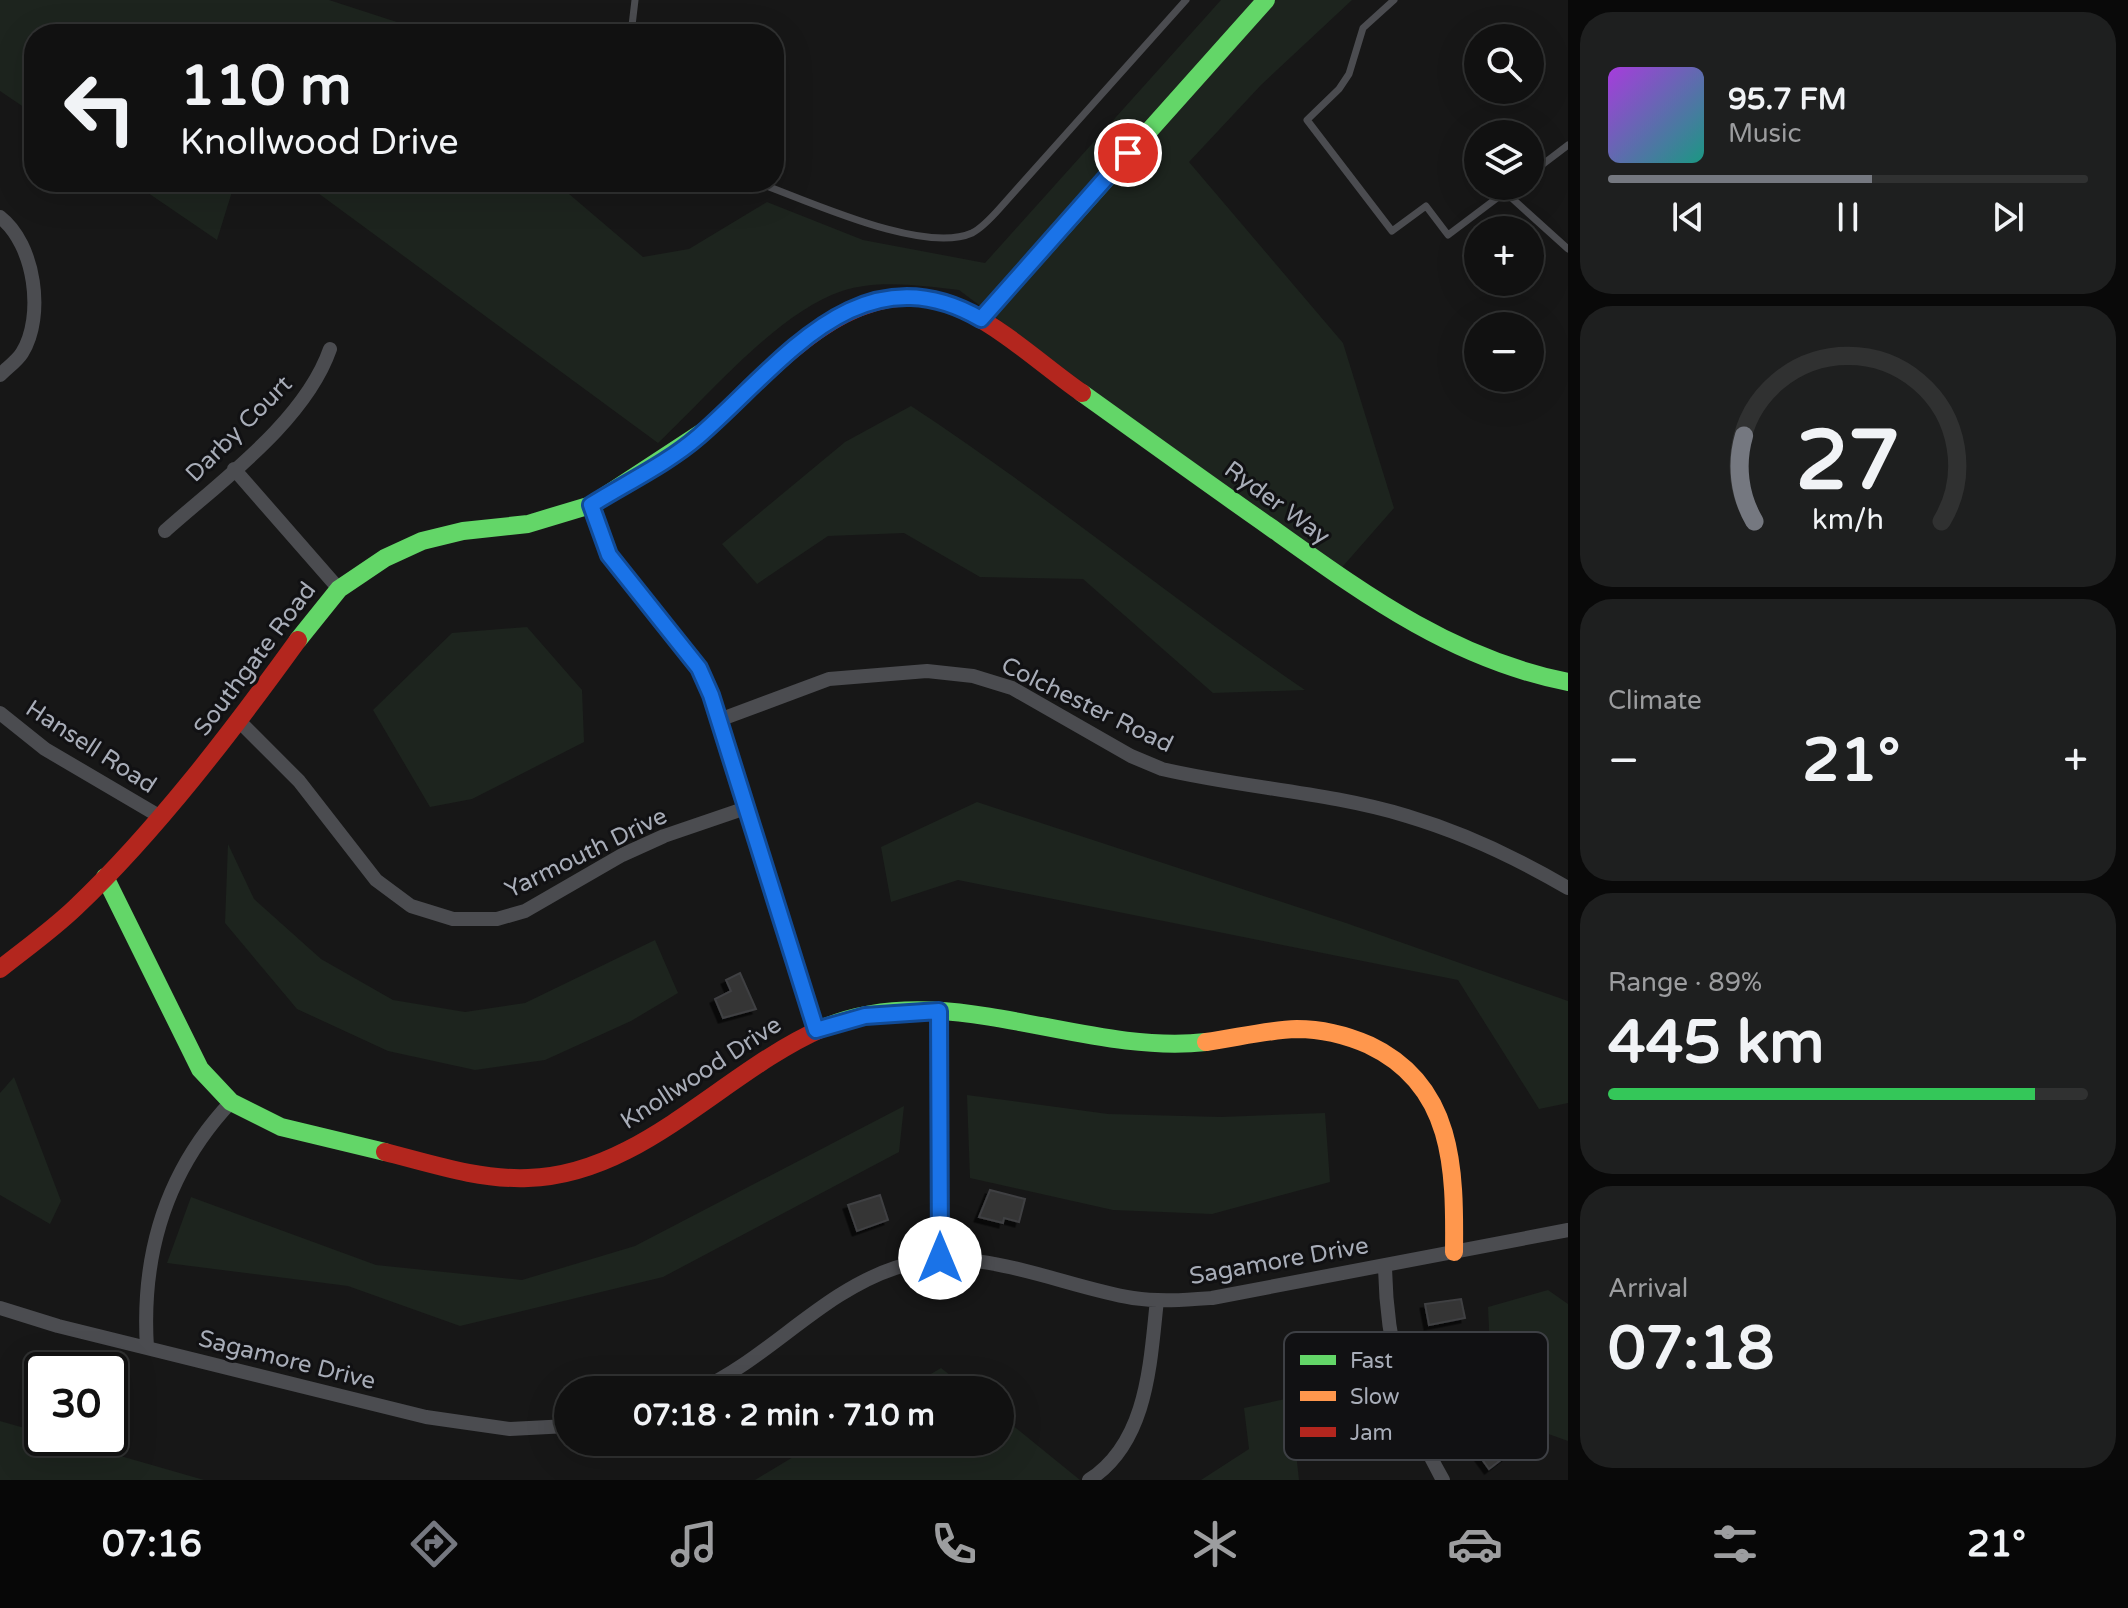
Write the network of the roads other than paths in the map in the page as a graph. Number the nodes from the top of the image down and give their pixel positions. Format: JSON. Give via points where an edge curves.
{"nodes":[{"id":1,"x":635,"y":0,"type":"edge"},
{"id":2,"x":1186,"y":0,"type":"edge"},
{"id":3,"x":1266,"y":0,"type":"edge"},
{"id":4,"x":1394,"y":0,"type":"edge"},
{"id":5,"x":632,"y":24,"type":"edge"},
{"id":6,"x":1568,"y":145,"type":"edge"},
{"id":7,"x":1544,"y":163,"type":"edge"},
{"id":8,"x":784,"y":192,"type":"edge"},
{"id":9,"x":1494,"y":200,"type":"edge"},
{"id":10,"x":1514,"y":200,"type":"edge"},
{"id":11,"x":0,"y":217,"type":"edge"},
{"id":12,"x":1568,"y":249,"type":"edge"},
{"id":13,"x":981,"y":319,"type":"junction"},
{"id":14,"x":330,"y":349,"type":"dead end"},
{"id":15,"x":0,"y":375,"type":"edge"},
{"id":16,"x":234,"y":469,"type":"junction"},
{"id":17,"x":591,"y":505,"type":"junction"},
{"id":18,"x":165,"y":531,"type":"dead end"},
{"id":19,"x":339,"y":589,"type":"junction"},
{"id":20,"x":1568,"y":682,"type":"edge"},
{"id":21,"x":0,"y":713,"type":"edge"},
{"id":22,"x":719,"y":720,"type":"junction"},
{"id":23,"x":239,"y":721,"type":"junction"},
{"id":24,"x":746,"y":808,"type":"junction"},
{"id":25,"x":159,"y":816,"type":"junction"},
{"id":26,"x":105,"y":877,"type":"junction"},
{"id":27,"x":1568,"y":888,"type":"edge"},
{"id":28,"x":0,"y":969,"type":"edge"},
{"id":29,"x":939,"y":1011,"type":"junction"},
{"id":30,"x":816,"y":1030,"type":"junction"},
{"id":31,"x":231,"y":1102,"type":"junction"},
{"id":32,"x":1568,"y":1230,"type":"edge"},
{"id":33,"x":1454,"y":1252,"type":"junction"},
{"id":34,"x":940,"y":1258,"type":"junction"},
{"id":35,"x":1385,"y":1265,"type":"junction"},
{"id":36,"x":1157,"y":1300,"type":"junction"},
{"id":37,"x":0,"y":1308,"type":"edge"},
{"id":38,"x":1389,"y":1332,"type":"edge"},
{"id":39,"x":147,"y":1348,"type":"junction"},
{"id":40,"x":724,"y":1376,"type":"edge"},
{"id":41,"x":554,"y":1427,"type":"edge"},
{"id":42,"x":1433,"y":1460,"type":"edge"},
{"id":43,"x":1089,"y":1480,"type":"edge"},
{"id":44,"x":1443,"y":1480,"type":"edge"}],
"edges":[{"from":1,"to":5,"type":"lane"},
{"from":2,"to":8,"type":"lane","via":[[973,233],[905,235]]},
{"from":3,"to":13,"type":"street"},
{"from":4,"to":9,"type":"lane","via":[[1363,28],[1349,74],[1307,120],[1392,231],[1426,206],[1448,235]]},
{"from":6,"to":7,"type":"lane"},
{"from":10,"to":12,"type":"lane"},
{"from":11,"to":15,"type":"street","via":[[22,248],[34,302],[22,352]]},
{"from":13,"to":17,"type":"street","name":"Southgate Road","via":[[941,301],[913,297],[884,298],[843,312],[816,329],[696,439]]},
{"from":13,"to":20,"type":"street","name":"Ryder Way","via":[[1380,606],[1464,649]]},
{"from":14,"to":16,"type":"street","name":"Darby Court","via":[[322,373],[300,404]]},
{"from":16,"to":18,"type":"street","name":"Darby Court"},
{"from":16,"to":19,"type":"street"},
{"from":17,"to":19,"type":"street","name":"Southgate Road","via":[[528,524],[422,541]]},
{"from":17,"to":22,"type":"street","via":[[609,555],[699,668]]},
{"from":19,"to":23,"type":"street","name":"Southgate Road"},
{"from":21,"to":25,"type":"street","name":"Hansell Road","via":[[45,749]]},
{"from":22,"to":24,"type":"street"},
{"from":22,"to":27,"type":"street","name":"Colchester Road","via":[[829,679],[927,671],[973,676],[1012,688],[1162,769],[1406,815],[1467,836]]},
{"from":23,"to":24,"type":"street","name":"Yarmouth Drive","via":[[299,781],[376,880],[411,906],[453,919],[482,921],[525,911],[636,849]]},
{"from":23,"to":25,"type":"street","name":"Southgate Road"},
{"from":24,"to":30,"type":"street"},
{"from":25,"to":26,"type":"street","name":"Southgate Road"},
{"from":26,"to":28,"type":"street","name":"Southgate Road"},
{"from":26,"to":31,"type":"street","name":"Knollwood Drive","via":[[193,1056]]},
{"from":29,"to":30,"type":"street","name":"Knollwood Drive","via":[[865,1016]]},
{"from":29,"to":33,"type":"street","name":"Knollwood Drive","via":[[1093,1037],[1166,1043],[1297,1029],[1362,1042],[1404,1069],[1436,1107],[1452,1178]]},
{"from":29,"to":34,"type":"street"},
{"from":30,"to":31,"type":"street","name":"Knollwood Drive","via":[[747,1066],[630,1149],[589,1168],[546,1177],[480,1175],[281,1127]]},
{"from":31,"to":39,"type":"street","via":[[183,1166],[159,1224],[146,1285]]},
{"from":32,"to":33,"type":"street","name":"Sagamore Drive"},
{"from":33,"to":35,"type":"street","name":"Sagamore Drive"},
{"from":34,"to":36,"type":"street","name":"Sagamore Drive"},
{"from":34,"to":40,"type":"street","name":"Sagamore Drive","via":[[860,1283]]},
{"from":35,"to":36,"type":"street","name":"Sagamore Drive","via":[[1212,1298]]},
{"from":35,"to":38,"type":"street"},
{"from":36,"to":43,"type":"street","via":[[1139,1414],[1120,1452]]},
{"from":37,"to":39,"type":"street","name":"Sagamore Drive"},
{"from":39,"to":41,"type":"street","name":"Sagamore Drive","via":[[468,1425]]},
{"from":42,"to":44,"type":"street"}]}
